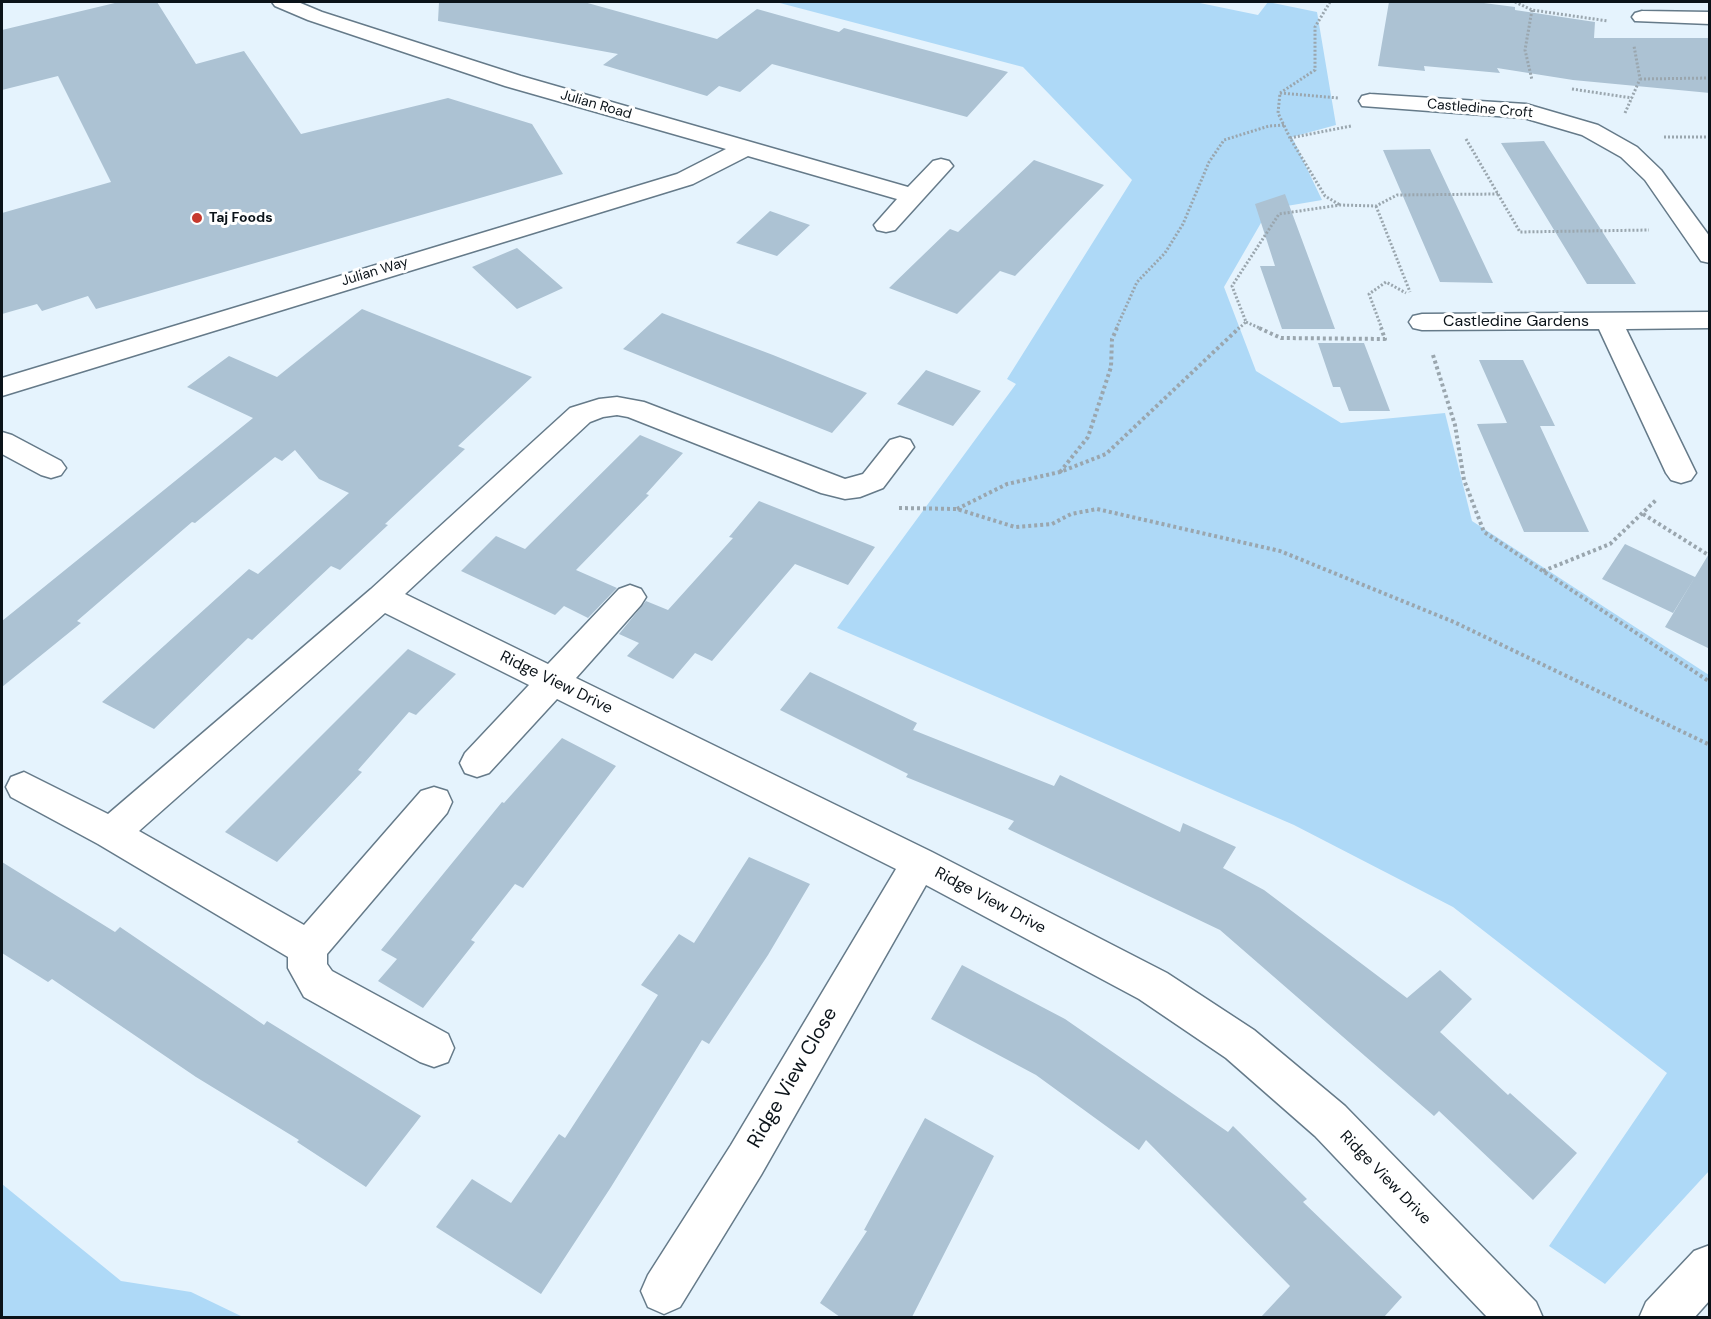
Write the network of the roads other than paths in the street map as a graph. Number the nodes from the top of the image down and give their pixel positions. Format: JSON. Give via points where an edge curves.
{"nodes":[{"id":1,"x":282,"y":2,"type":"edge"},
{"id":2,"x":1710,"y":18,"type":"edge"},
{"id":3,"x":1631,"y":19,"type":"road end"},
{"id":4,"x":1370,"y":101,"type":"road end"},
{"id":5,"x":745,"y":148,"type":"junction"},
{"id":6,"x":941,"y":166,"type":"dead end"},
{"id":7,"x":913,"y":196,"type":"junction"},
{"id":8,"x":886,"y":225,"type":"dead end"},
{"id":9,"x":1710,"y":256,"type":"edge"},
{"id":10,"x":1710,"y":320,"type":"edge"},
{"id":11,"x":1609,"y":321,"type":"junction"},
{"id":12,"x":1422,"y":322,"type":"road end"},
{"id":13,"x":2,"y":387,"type":"edge"},
{"id":14,"x":2,"y":442,"type":"edge"},
{"id":15,"x":900,"y":447,"type":"dead end"},
{"id":16,"x":51,"y":468,"type":"dead end"},
{"id":17,"x":1681,"y":472,"type":"road end"},
{"id":18,"x":382,"y":597,"type":"junction"},
{"id":19,"x":630,"y":597,"type":"dead end"},
{"id":20,"x":551,"y":681,"type":"junction"},
{"id":21,"x":477,"y":763,"type":"dead end"},
{"id":22,"x":24,"y":787,"type":"dead end"},
{"id":23,"x":434,"y":802,"type":"dead end"},
{"id":24,"x":111,"y":833,"type":"junction"},
{"id":25,"x":919,"y":863,"type":"junction"},
{"id":26,"x":308,"y":948,"type":"junction"},
{"id":27,"x":434,"y":1048,"type":"dead end"},
{"id":28,"x":1710,"y":1267,"type":"edge"},
{"id":29,"x":664,"y":1291,"type":"dead end"},
{"id":30,"x":1520,"y":1317,"type":"edge"},
{"id":31,"x":1662,"y":1317,"type":"edge"}],
"edges":[{"from":1,"to":5,"type":"street","name":"Julian Road","via":[[513,81]]},
{"from":2,"to":3,"type":"street"},
{"from":4,"to":9,"type":"street","name":"Castledine Croft","via":[[1526,111],[1590,130],[1629,152],[1653,174]]},
{"from":5,"to":7,"type":"street","name":"Julian Road"},
{"from":5,"to":13,"type":"street","name":"Julian Way","via":[[685,179]]},
{"from":6,"to":7,"type":"street"},
{"from":7,"to":8,"type":"street"},
{"from":10,"to":11,"type":"street","name":"Castledine Gardens"},
{"from":11,"to":12,"type":"street","name":"Castledine Gardens"},
{"from":11,"to":17,"type":"street","name":"Castledine Gardens"},
{"from":14,"to":16,"type":"street"},
{"from":15,"to":18,"type":"street","via":[[873,482],[845,489],[634,409],[598,408],[580,415]]},
{"from":18,"to":20,"type":"street","name":"Ridge View Drive"},
{"from":18,"to":24,"type":"street"},
{"from":19,"to":20,"type":"street"},
{"from":20,"to":21,"type":"street"},
{"from":20,"to":25,"type":"street","name":"Ridge View Drive"},
{"from":22,"to":24,"type":"street"},
{"from":23,"to":26,"type":"street"},
{"from":24,"to":26,"type":"street"},
{"from":25,"to":29,"type":"street","name":"Ridge View Close","via":[[746,1160]]},
{"from":25,"to":30,"type":"street","name":"Ridge View Drive","via":[[1153,986],[1240,1044],[1330,1121]]},
{"from":26,"to":27,"type":"street","via":[[307,968],[318,984]]},
{"from":28,"to":31,"type":"street"}]}
